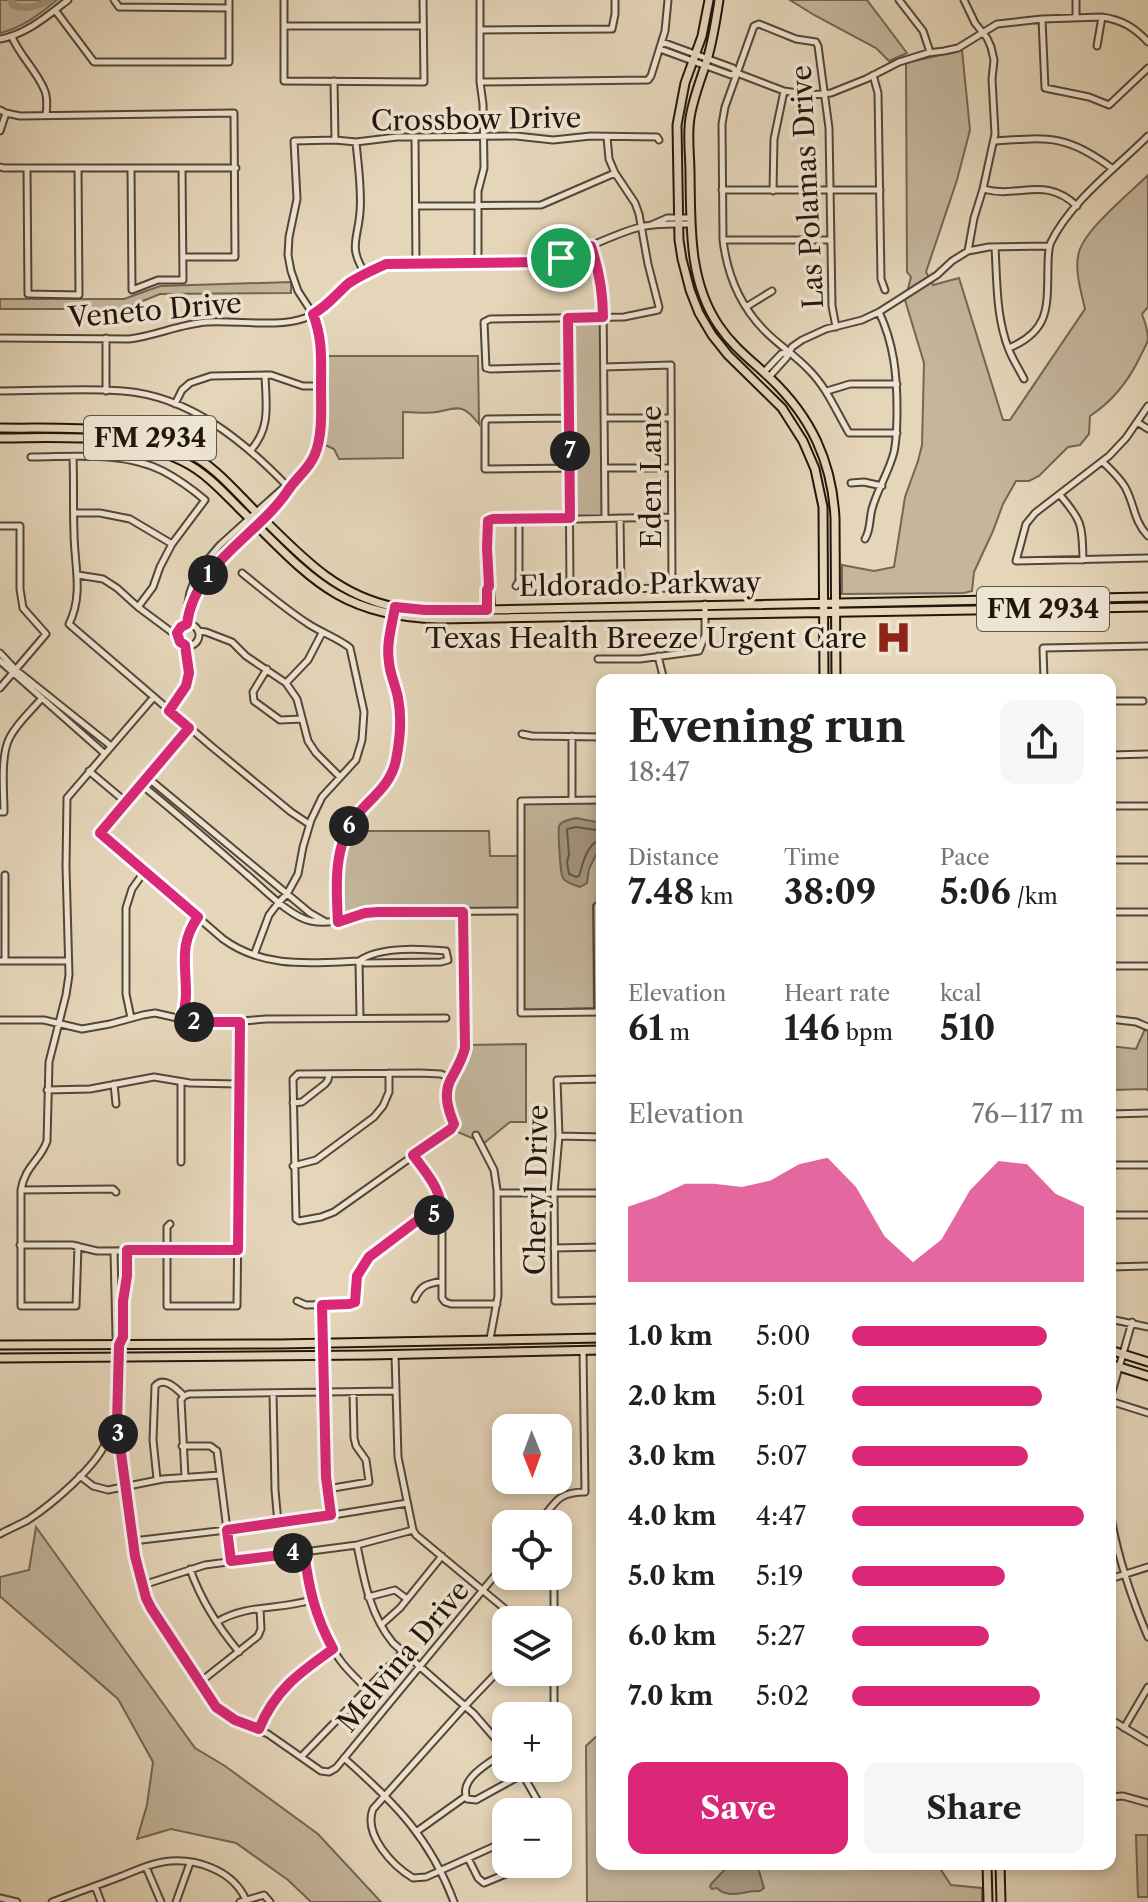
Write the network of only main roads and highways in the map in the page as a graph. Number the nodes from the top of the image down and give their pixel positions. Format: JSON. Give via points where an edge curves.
{"nodes":[{"id":1,"x":709,"y":0,"type":"edge"},
{"id":2,"x":719,"y":0,"type":"edge"},
{"id":3,"x":766,"y":375,"type":"junction"},
{"id":4,"x":759,"y":384,"type":"junction"},
{"id":5,"x":0,"y":428,"type":"edge"},
{"id":6,"x":0,"y":438,"type":"edge"},
{"id":7,"x":821,"y":450,"type":"junction"},
{"id":8,"x":810,"y":455,"type":"junction"},
{"id":9,"x":823,"y":517,"type":"junction"},
{"id":10,"x":835,"y":518,"type":"junction"},
{"id":11,"x":257,"y":519,"type":"junction"},
{"id":12,"x":1148,"y":597,"type":"edge"},
{"id":13,"x":938,"y":600,"type":"junction"},
{"id":14,"x":825,"y":602,"type":"junction"},
{"id":15,"x":836,"y":602,"type":"junction"},
{"id":16,"x":1148,"y":607,"type":"edge"},
{"id":17,"x":706,"y":609,"type":"junction"},
{"id":18,"x":447,"y":610,"type":"junction"},
{"id":19,"x":394,"y":611,"type":"junction"},
{"id":20,"x":938,"y":611,"type":"junction"},
{"id":21,"x":825,"y":613,"type":"junction"},
{"id":22,"x":836,"y":613,"type":"junction"},
{"id":23,"x":490,"y":614,"type":"junction"},
{"id":24,"x":447,"y":619,"type":"junction"},
{"id":25,"x":824,"y":674,"type":"edge"},
{"id":26,"x":836,"y":674,"type":"edge"},
{"id":27,"x":596,"y":1338,"type":"edge"},
{"id":28,"x":490,"y":1339,"type":"junction"},
{"id":29,"x":395,"y":1341,"type":"junction"},
{"id":30,"x":0,"y":1345,"type":"edge"},
{"id":31,"x":119,"y":1345,"type":"junction"},
{"id":32,"x":596,"y":1350,"type":"edge"},
{"id":33,"x":490,"y":1352,"type":"junction"},
{"id":34,"x":1116,"y":1352,"type":"edge"},
{"id":35,"x":395,"y":1355,"type":"junction"},
{"id":36,"x":0,"y":1358,"type":"edge"},
{"id":37,"x":119,"y":1358,"type":"junction"},
{"id":38,"x":1148,"y":1362,"type":"edge"},
{"id":39,"x":1116,"y":1366,"type":"edge"},
{"id":40,"x":1148,"y":1376,"type":"edge"},
{"id":41,"x":987,"y":1870,"type":"edge"},
{"id":42,"x":1000,"y":1870,"type":"edge"},
{"id":43,"x":988,"y":1902,"type":"edge"},
{"id":44,"x":1001,"y":1902,"type":"edge"}],
"edges":[{"from":1,"to":4,"type":"main road","via":[[677,125],[682,259],[699,313],[712,335]]},
{"from":2,"to":3,"type":"main road","via":[[690,119],[691,243],[714,317]]},
{"from":3,"to":4,"type":"main road"},
{"from":3,"to":7,"type":"main road","via":[[796,405]]},
{"from":4,"to":8,"type":"main road","via":[[791,420]]},
{"from":5,"to":11,"type":"main road","name":"Eldorado Parkway","number":"FM 2934","via":[[117,430],[155,440],[198,459]]},
{"from":6,"to":11,"type":"main road","name":"Eldorado Parkway","number":"FM 2934","via":[[97,438],[152,449],[193,467]]},
{"from":7,"to":8,"type":"main road"},
{"from":7,"to":10,"type":"main road"},
{"from":8,"to":9,"type":"main road"},
{"from":9,"to":10,"type":"main road"},
{"from":9,"to":14,"type":"main road"},
{"from":10,"to":15,"type":"main road"},
{"from":11,"to":19,"type":"main road","name":"Eldorado Parkway","number":"FM 2934","via":[[332,581]]},
{"from":12,"to":13,"type":"main road","name":"Eldorado Parkway","number":"FM 2934"},
{"from":13,"to":15,"type":"main road","name":"Eldorado Parkway","number":"FM 2934"},
{"from":13,"to":20,"type":"main road"},
{"from":14,"to":15,"type":"main road","name":"Eldorado Parkway","number":"FM 2934"},
{"from":14,"to":17,"type":"main road","name":"Eldorado Parkway","number":"FM 2934"},
{"from":14,"to":21,"type":"main road"},
{"from":15,"to":22,"type":"main road"},
{"from":16,"to":20,"type":"main road","name":"Eldorado Parkway","number":"FM 2934"},
{"from":17,"to":21,"type":"main road","name":"Eldorado Parkway","number":"FM 2934"},
{"from":17,"to":23,"type":"main road","name":"Eldorado Parkway","number":"FM 2934"},
{"from":18,"to":19,"type":"main road","name":"Eldorado Parkway","number":"FM 2934"},
{"from":18,"to":23,"type":"main road","name":"Eldorado Parkway","number":"FM 2934"},
{"from":18,"to":24,"type":"main road"},
{"from":19,"to":24,"type":"main road","name":"Eldorado Parkway","number":"FM 2934"},
{"from":20,"to":22,"type":"main road","name":"Eldorado Parkway","number":"FM 2934"},
{"from":21,"to":22,"type":"main road","name":"Eldorado Parkway","number":"FM 2934"},
{"from":21,"to":25,"type":"main road"},
{"from":22,"to":26,"type":"main road"},
{"from":23,"to":24,"type":"main road","name":"Eldorado Parkway","number":"FM 2934"},
{"from":27,"to":28,"type":"main road"},
{"from":28,"to":29,"type":"main road"},
{"from":28,"to":33,"type":"main road"},
{"from":29,"to":31,"type":"main road"},
{"from":29,"to":35,"type":"main road"},
{"from":30,"to":31,"type":"main road"},
{"from":31,"to":37,"type":"main road"},
{"from":32,"to":33,"type":"main road"},
{"from":33,"to":35,"type":"main road"},
{"from":34,"to":38,"type":"main road"},
{"from":35,"to":37,"type":"main road"},
{"from":36,"to":37,"type":"main road"},
{"from":39,"to":40,"type":"main road"},
{"from":41,"to":43,"type":"main road"},
{"from":42,"to":44,"type":"main road"}]}
